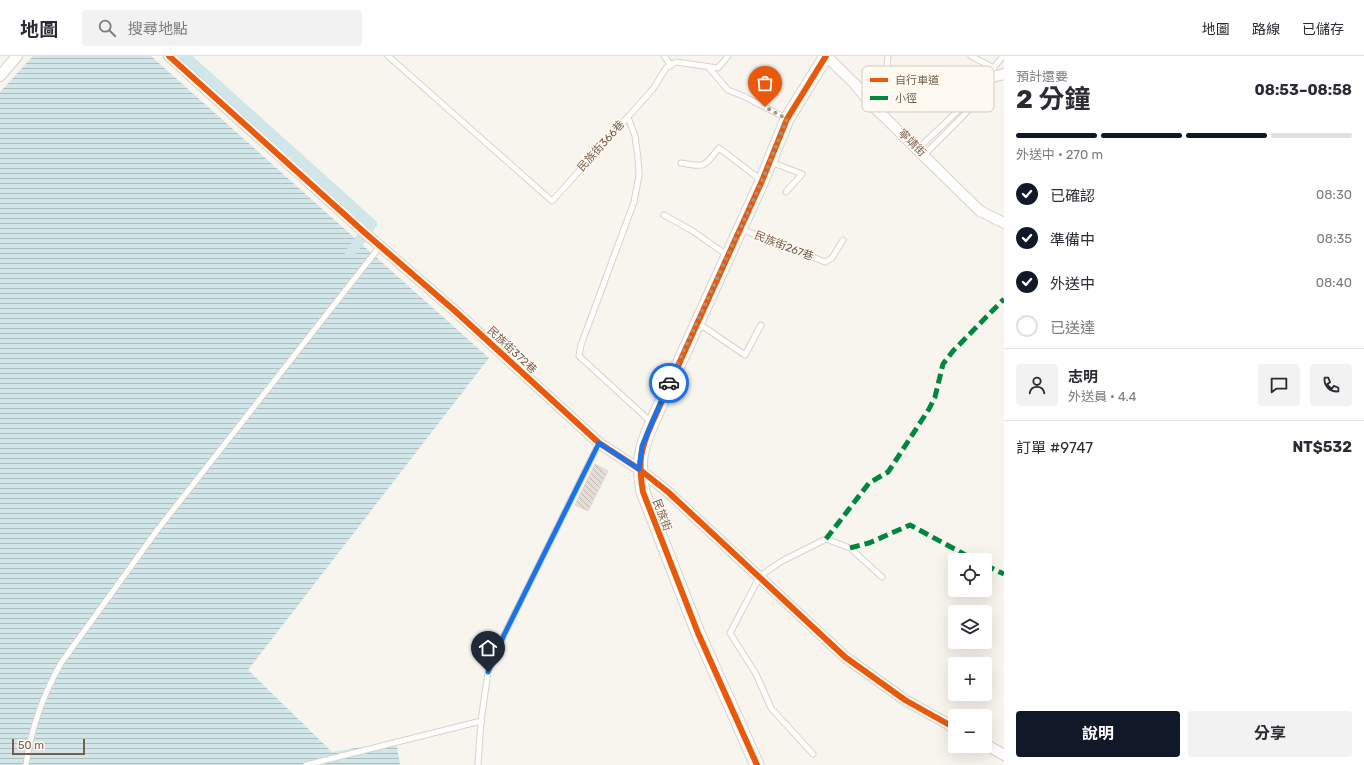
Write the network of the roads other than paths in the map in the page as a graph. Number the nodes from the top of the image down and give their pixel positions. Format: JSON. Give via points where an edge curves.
{"nodes":[{"id":1,"x":17,"y":56,"type":"edge"},
{"id":2,"x":169,"y":56,"type":"edge"},
{"id":3,"x":388,"y":56,"type":"edge"},
{"id":4,"x":664,"y":56,"type":"edge"},
{"id":5,"x":728,"y":56,"type":"edge"},
{"id":6,"x":826,"y":56,"type":"edge"},
{"id":7,"x":888,"y":56,"type":"edge"},
{"id":8,"x":970,"y":56,"type":"edge"},
{"id":9,"x":1003,"y":56,"type":"edge"},
{"id":10,"x":670,"y":64,"type":"junction"},
{"id":11,"x":888,"y":66,"type":"edge"},
{"id":12,"x":986,"y":66,"type":"edge"},
{"id":13,"x":708,"y":67,"type":"junction"},
{"id":14,"x":998,"y":73,"type":"edge"},
{"id":15,"x":0,"y":76,"type":"edge"},
{"id":16,"x":862,"y":93,"type":"edge"},
{"id":17,"x":879,"y":112,"type":"edge"},
{"id":18,"x":958,"y":112,"type":"edge"},
{"id":19,"x":966,"y":112,"type":"edge"},
{"id":20,"x":628,"y":117,"type":"junction"},
{"id":21,"x":787,"y":119,"type":"junction"},
{"id":22,"x":921,"y":152,"type":"junction"},
{"id":23,"x":770,"y":161,"type":"junction"},
{"id":24,"x":681,"y":163,"type":"dead end"},
{"id":25,"x":762,"y":181,"type":"junction"},
{"id":26,"x":786,"y":192,"type":"dead end"},
{"id":27,"x":664,"y":215,"type":"dead end"},
{"id":28,"x":1004,"y":223,"type":"edge"},
{"id":29,"x":739,"y":229,"type":"junction"},
{"id":30,"x":843,"y":240,"type":"dead end"},
{"id":31,"x":378,"y":243,"type":"junction"},
{"id":32,"x":727,"y":255,"type":"junction"},
{"id":33,"x":697,"y":322,"type":"junction"},
{"id":34,"x":760,"y":325,"type":"dead end"},
{"id":35,"x":652,"y":423,"type":"junction"},
{"id":36,"x":599,"y":443,"type":"junction"},
{"id":37,"x":639,"y":469,"type":"junction"},
{"id":38,"x":760,"y":576,"type":"junction"},
{"id":39,"x":882,"y":577,"type":"dead end"},
{"id":40,"x":481,"y":721,"type":"junction"},
{"id":41,"x":948,"y":724,"type":"edge"},
{"id":42,"x":992,"y":748,"type":"edge"},
{"id":43,"x":813,"y":754,"type":"dead end"},
{"id":44,"x":1004,"y":755,"type":"edge"},
{"id":45,"x":26,"y":765,"type":"edge"},
{"id":46,"x":306,"y":765,"type":"edge"},
{"id":47,"x":478,"y":765,"type":"edge"},
{"id":48,"x":757,"y":765,"type":"edge"}],
"edges":[{"from":1,"to":15,"type":"street"},
{"from":2,"to":31,"type":"street","name":"民族街372巷"},
{"from":3,"to":20,"type":"lane","name":"民族街366巷","via":[[552,201]]},
{"from":4,"to":10,"type":"lane"},
{"from":5,"to":13,"type":"lane","via":[[718,68]]},
{"from":6,"to":16,"type":"street","name":"寧靖街"},
{"from":6,"to":21,"type":"street","name":"民族街"},
{"from":7,"to":11,"type":"lane"},
{"from":8,"to":12,"type":"lane"},
{"from":9,"to":14,"type":"lane"},
{"from":10,"to":13,"type":"lane","via":[[676,62]]},
{"from":10,"to":20,"type":"lane","via":[[653,89]]},
{"from":13,"to":21,"type":"lane","via":[[728,90]]},
{"from":17,"to":22,"type":"street","name":"寧靖街"},
{"from":18,"to":22,"type":"lane"},
{"from":19,"to":22,"type":"lane"},
{"from":20,"to":35,"type":"lane","name":"民族街366巷","via":[[635,136],[638,158],[639,175],[634,202],[579,356]]},
{"from":21,"to":23,"type":"street","name":"民族街"},
{"from":22,"to":28,"type":"street","name":"寧靖街","via":[[980,211]]},
{"from":23,"to":25,"type":"street","name":"民族街"},
{"from":23,"to":26,"type":"lane","via":[[802,174]]},
{"from":24,"to":25,"type":"lane","via":[[702,166],[718,148]]},
{"from":25,"to":29,"type":"street","name":"民族街"},
{"from":27,"to":32,"type":"lane"},
{"from":29,"to":30,"type":"lane","name":"民族街267巷","via":[[825,262],[832,258]]},
{"from":29,"to":32,"type":"street","name":"民族街"},
{"from":31,"to":36,"type":"street","name":"民族街372巷"},
{"from":31,"to":45,"type":"lane","via":[[158,529],[61,663],[48,685],[40,708],[29,742]]},
{"from":32,"to":33,"type":"street","name":"民族街"},
{"from":33,"to":34,"type":"lane","via":[[745,355]]},
{"from":33,"to":35,"type":"street","name":"民族街"},
{"from":35,"to":37,"type":"street","name":"民族街","via":[[642,446]]},
{"from":36,"to":37,"type":"street","name":"民族街372巷"},
{"from":36,"to":40,"type":"lane","via":[[494,655],[488,672]]},
{"from":37,"to":38,"type":"street","name":"民族街372巷"},
{"from":37,"to":48,"type":"street","name":"民族街","via":[[643,492],[698,633]]},
{"from":38,"to":39,"type":"lane","via":[[782,561],[826,539],[850,548]]},
{"from":38,"to":41,"type":"street","name":"民族街372巷","via":[[845,657],[905,700]]},
{"from":38,"to":43,"type":"lane","via":[[730,633],[756,674],[771,708]]},
{"from":40,"to":46,"type":"lane"},
{"from":40,"to":47,"type":"lane"},
{"from":42,"to":44,"type":"street"}]}
